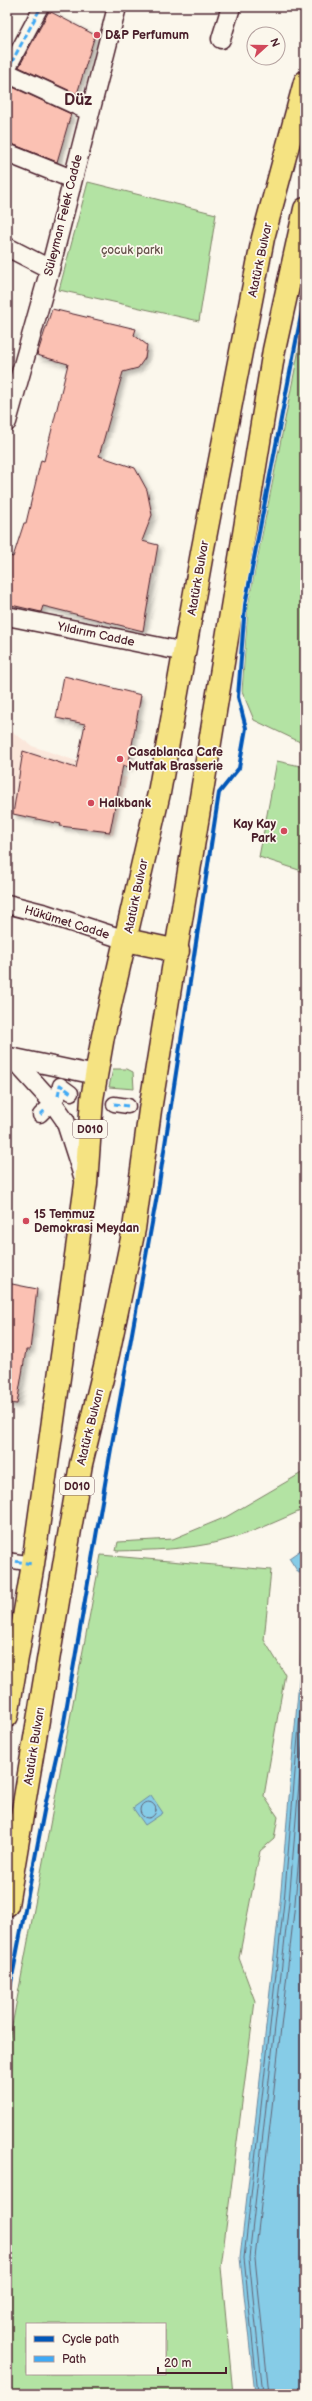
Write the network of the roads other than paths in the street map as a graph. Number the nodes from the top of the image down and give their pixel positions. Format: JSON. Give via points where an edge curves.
{"nodes":[{"id":1,"x":41,"y":7,"type":"edge"},
{"id":2,"x":117,"y":7,"type":"edge"},
{"id":3,"x":231,"y":7,"type":"edge"},
{"id":4,"x":221,"y":39,"type":"dead end"},
{"id":5,"x":7,"y":72,"type":"edge"},
{"id":6,"x":305,"y":82,"type":"edge"},
{"id":7,"x":89,"y":111,"type":"junction"},
{"id":8,"x":7,"y":153,"type":"edge"},
{"id":9,"x":72,"y":179,"type":"junction"},
{"id":10,"x":305,"y":209,"type":"edge"},
{"id":11,"x":7,"y":247,"type":"edge"},
{"id":12,"x":50,"y":269,"type":"junction"},
{"id":13,"x":13,"y":376,"type":"edge"},
{"id":14,"x":7,"y":422,"type":"edge"},
{"id":15,"x":7,"y":616,"type":"edge"},
{"id":16,"x":185,"y":652,"type":"junction"},
{"id":17,"x":7,"y":904,"type":"edge"},
{"id":18,"x":126,"y":940,"type":"junction"},
{"id":19,"x":178,"y":951,"type":"junction"},
{"id":20,"x":10,"y":1057,"type":"edge"},
{"id":21,"x":96,"y":1075,"type":"junction"},
{"id":22,"x":114,"y":1104,"type":"dead end"},
{"id":23,"x":128,"y":1106,"type":"dead end"},
{"id":24,"x":86,"y":1184,"type":"junction"},
{"id":25,"x":7,"y":1560,"type":"edge"},
{"id":26,"x":33,"y":1564,"type":"junction"},
{"id":27,"x":7,"y":1716,"type":"edge"},
{"id":28,"x":7,"y":1905,"type":"edge"}],
"edges":[{"from":1,"to":5,"type":"street"},
{"from":2,"to":7,"type":"street","name":"Süleyman Felek Cadde"},
{"from":3,"to":4,"type":"street"},
{"from":5,"to":7,"type":"street"},
{"from":6,"to":16,"type":"highway","name":"Atatürk Bulvar","via":[[263,238]]},
{"from":7,"to":9,"type":"street","name":"Süleyman Felek Cadde"},
{"from":8,"to":9,"type":"street"},
{"from":9,"to":12,"type":"street","name":"Süleyman Felek Cadde"},
{"from":10,"to":19,"type":"highway","number":"D010","via":[[274,350]]},
{"from":11,"to":12,"type":"street"},
{"from":12,"to":13,"type":"street","name":"Süleyman Felek Cadde"},
{"from":13,"to":14,"type":"street","name":"Süleyman Felek Cadde"},
{"from":15,"to":16,"type":"street","name":"Yıldırım Cadde"},
{"from":16,"to":18,"type":"highway","name":"Atatürk Bulvar","via":[[159,793]]},
{"from":17,"to":18,"type":"street","name":"Hükümet Cadde"},
{"from":18,"to":19,"type":"highway"},
{"from":18,"to":21,"type":"highway","name":"Atatürk Bulvar"},
{"from":19,"to":28,"type":"highway","name":"Atatürk Bulvarı","number":"D010","via":[[150,1110],[134,1229],[108,1354],[81,1464]]},
{"from":20,"to":21,"type":"street"},
{"from":20,"to":24,"type":"street","via":[[54,1103],[65,1120]]},
{"from":21,"to":24,"type":"highway","number":"D010"},
{"from":22,"to":23,"type":"street"},
{"from":24,"to":26,"type":"highway","number":"D010"},
{"from":25,"to":26,"type":"street"},
{"from":26,"to":27,"type":"highway","number":"D010"}]}
